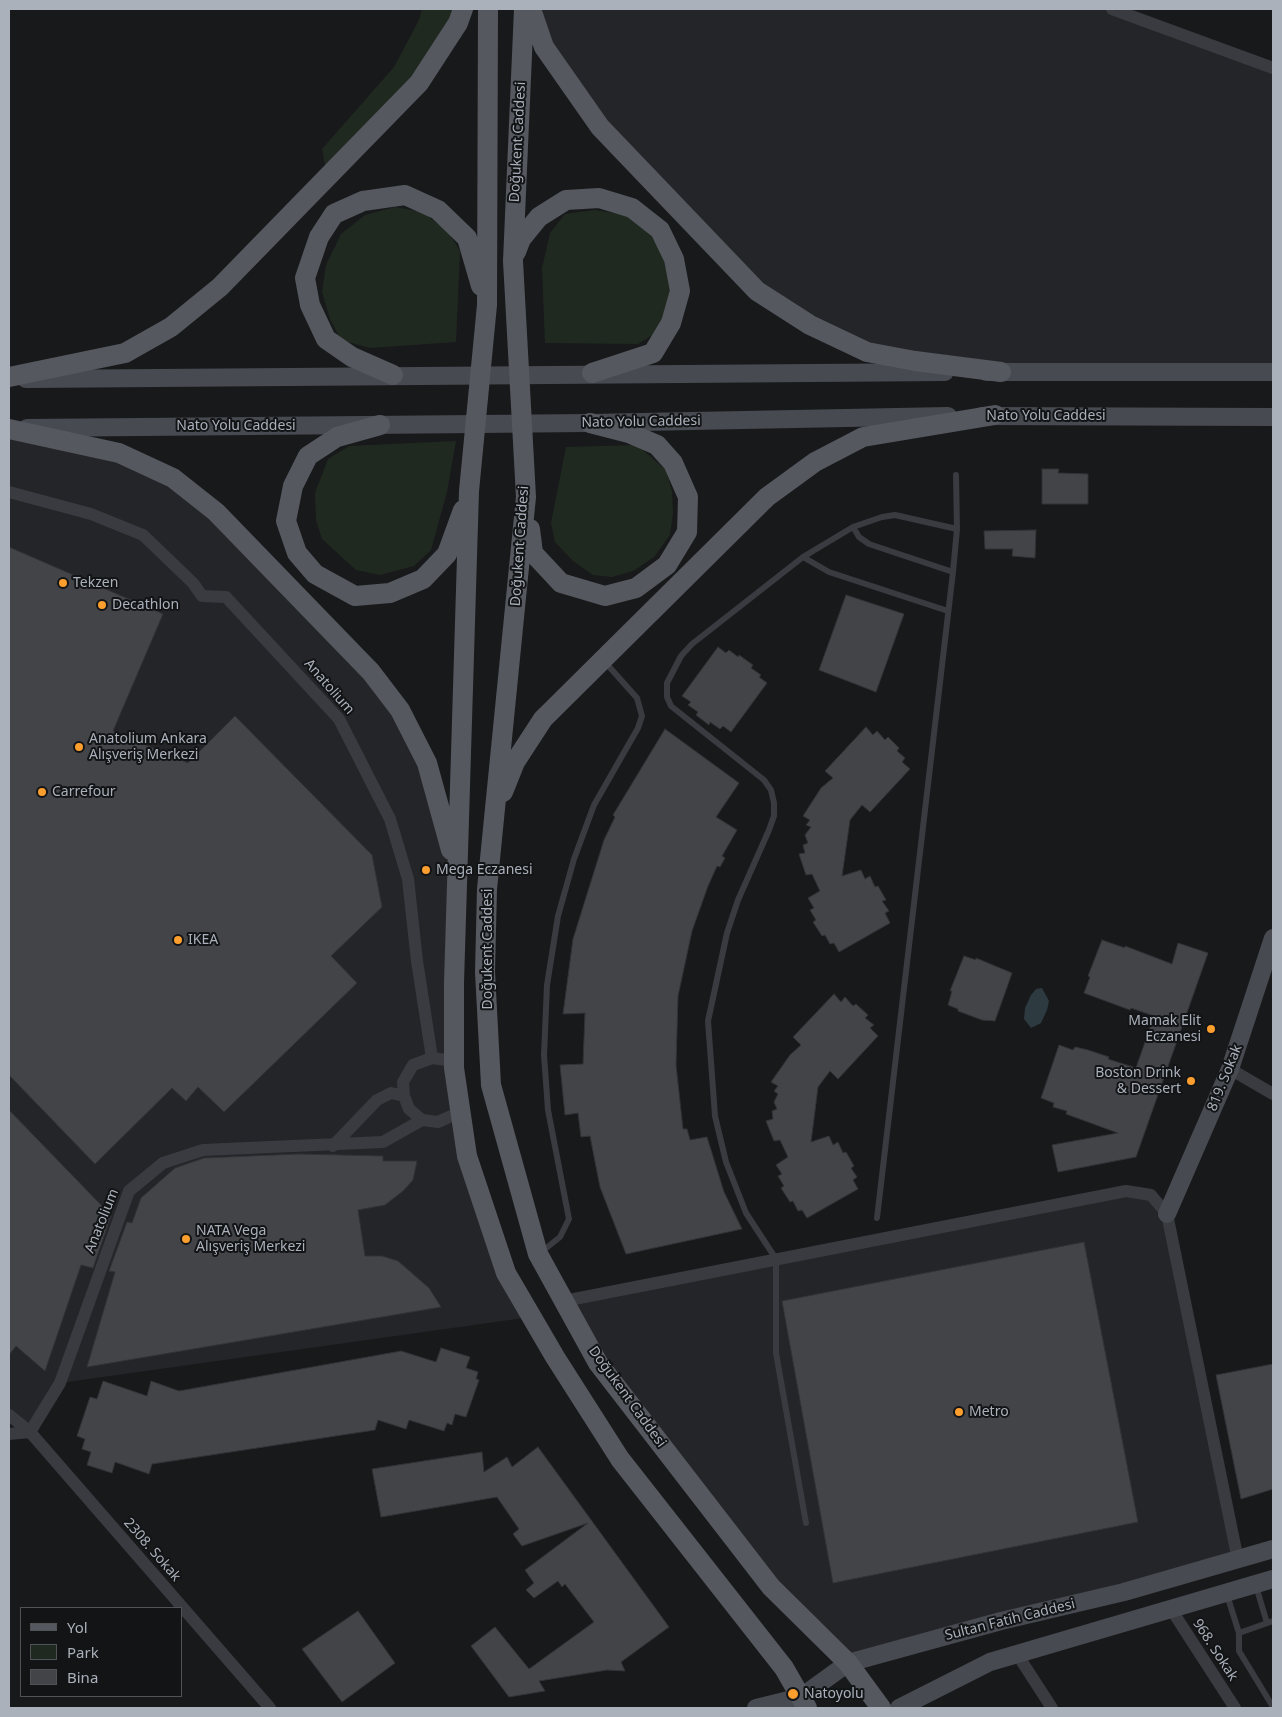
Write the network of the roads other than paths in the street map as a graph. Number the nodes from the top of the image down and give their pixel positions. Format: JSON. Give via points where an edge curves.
{"nodes":[{"id":1,"x":462,"y":9,"type":"edge"},
{"id":2,"x":488,"y":9,"type":"edge"},
{"id":3,"x":524,"y":9,"type":"edge"},
{"id":4,"x":531,"y":9,"type":"edge"},
{"id":5,"x":1112,"y":9,"type":"edge"},
{"id":6,"x":1273,"y":68,"type":"edge"},
{"id":7,"x":513,"y":261,"type":"junction"},
{"id":8,"x":487,"y":305,"type":"junction"},
{"id":9,"x":1001,"y":372,"type":"junction"},
{"id":10,"x":1273,"y":372,"type":"edge"},
{"id":11,"x":592,"y":373,"type":"junction"},
{"id":12,"x":393,"y":375,"type":"junction"},
{"id":13,"x":9,"y":378,"type":"edge"},
{"id":14,"x":995,"y":415,"type":"junction"},
{"id":15,"x":1273,"y":417,"type":"edge"},
{"id":16,"x":590,"y":423,"type":"junction"},
{"id":17,"x":380,"y":425,"type":"junction"},
{"id":18,"x":9,"y":428,"type":"edge"},
{"id":19,"x":956,"y":475,"type":"dead end"},
{"id":20,"x":9,"y":492,"type":"edge"},
{"id":21,"x":469,"y":492,"type":"junction"},
{"id":22,"x":526,"y":497,"type":"junction"},
{"id":23,"x":853,"y":528,"type":"junction"},
{"id":24,"x":957,"y":529,"type":"junction"},
{"id":25,"x":803,"y":557,"type":"junction"},
{"id":26,"x":954,"y":572,"type":"junction"},
{"id":27,"x":948,"y":611,"type":"junction"},
{"id":28,"x":603,"y":660,"type":"junction"},
{"id":29,"x":458,"y":879,"type":"junction"},
{"id":30,"x":487,"y":889,"type":"junction"},
{"id":31,"x":1273,"y":938,"type":"edge"},
{"id":32,"x":432,"y":1058,"type":"junction"},
{"id":33,"x":454,"y":1062,"type":"junction"},
{"id":34,"x":1230,"y":1069,"type":"junction"},
{"id":35,"x":1273,"y":1094,"type":"edge"},
{"id":36,"x":404,"y":1096,"type":"junction"},
{"id":37,"x":460,"y":1112,"type":"junction"},
{"id":38,"x":422,"y":1120,"type":"junction"},
{"id":39,"x":333,"y":1146,"type":"junction"},
{"id":40,"x":1167,"y":1214,"type":"junction"},
{"id":41,"x":877,"y":1218,"type":"dead end"},
{"id":42,"x":538,"y":1254,"type":"junction"},
{"id":43,"x":776,"y":1259,"type":"junction"},
{"id":44,"x":564,"y":1301,"type":"junction"},
{"id":45,"x":9,"y":1415,"type":"edge"},
{"id":46,"x":30,"y":1432,"type":"junction"},
{"id":47,"x":9,"y":1434,"type":"edge"},
{"id":48,"x":806,"y":1523,"type":"dead end"},
{"id":49,"x":1273,"y":1550,"type":"edge"},
{"id":50,"x":1238,"y":1560,"type":"junction"},
{"id":51,"x":1273,"y":1579,"type":"edge"},
{"id":52,"x":1256,"y":1584,"type":"junction"},
{"id":53,"x":1226,"y":1593,"type":"junction"},
{"id":54,"x":1171,"y":1609,"type":"junction"},
{"id":55,"x":1270,"y":1622,"type":"edge"},
{"id":56,"x":1238,"y":1633,"type":"junction"},
{"id":57,"x":1017,"y":1654,"type":"junction"},
{"id":58,"x":848,"y":1663,"type":"junction"},
{"id":59,"x":804,"y":1703,"type":"edge"},
{"id":60,"x":1273,"y":1707,"type":"edge"},
{"id":61,"x":270,"y":1708,"type":"edge"},
{"id":62,"x":756,"y":1708,"type":"edge"},
{"id":63,"x":881,"y":1708,"type":"edge"},
{"id":64,"x":899,"y":1708,"type":"edge"},
{"id":65,"x":1052,"y":1708,"type":"edge"},
{"id":66,"x":1235,"y":1708,"type":"edge"}],
"edges":[{"from":1,"to":13,"type":"main road","via":[[458,23],[419,83],[220,287],[171,327],[125,353]]},
{"from":2,"to":8,"type":"main road","name":"Doğukent Caddesi"},
{"from":3,"to":7,"type":"main road","name":"Doğukent Caddesi"},
{"from":4,"to":9,"type":"main road","via":[[544,47],[600,127],[757,291],[810,326],[867,352]]},
{"from":5,"to":6,"type":"street"},
{"from":7,"to":11,"type":"main road","via":[[521,239],[539,217],[566,200],[599,198],[632,208],[660,230],[674,259],[680,291],[671,323],[653,353]]},
{"from":7,"to":22,"type":"main road","name":"Doğukent Caddesi"},
{"from":8,"to":12,"type":"main road","via":[[466,238],[438,210],[405,195],[363,200],[334,214],[319,237],[305,278],[310,305],[326,339],[352,357]]},
{"from":8,"to":21,"type":"main road","name":"Doğukent Caddesi"},
{"from":9,"to":10,"type":"main road"},
{"from":9,"to":11,"type":"main road"},
{"from":11,"to":12,"type":"main road"},
{"from":12,"to":13,"type":"main road"},
{"from":14,"to":15,"type":"main road","name":"Nato Yolu Caddesi"},
{"from":14,"to":16,"type":"main road","name":"Nato Yolu Caddesi"},
{"from":14,"to":28,"type":"main road","via":[[863,437],[815,462],[767,497]]},
{"from":16,"to":17,"type":"main road","name":"Nato Yolu Caddesi"},
{"from":16,"to":22,"type":"main road","via":[[629,433],[657,446],[674,463],[688,497],[687,532],[667,565],[636,588],[605,596],[561,583],[533,553]]},
{"from":17,"to":18,"type":"main road","name":"Nato Yolu Caddesi"},
{"from":17,"to":21,"type":"main road","via":[[337,437],[308,456],[293,486],[286,522],[297,553],[315,574],[355,596],[390,594],[423,579],[447,554]]},
{"from":18,"to":29,"type":"main road","via":[[119,453],[173,478],[216,512],[371,672],[400,710],[427,763]]},
{"from":19,"to":24,"type":"lane"},
{"from":20,"to":32,"type":"street","name":"Anatolium","via":[[91,514],[143,535],[193,582],[202,596],[226,597],[339,719],[390,819],[408,879]]},
{"from":21,"to":29,"type":"main road","name":"Doğukent Caddesi"},
{"from":22,"to":30,"type":"main road","name":"Doğukent Caddesi"},
{"from":23,"to":24,"type":"lane","via":[[895,515]]},
{"from":23,"to":25,"type":"lane"},
{"from":23,"to":26,"type":"lane","via":[[869,544]]},
{"from":24,"to":26,"type":"lane"},
{"from":25,"to":27,"type":"lane","via":[[829,572]]},
{"from":25,"to":43,"type":"lane","via":[[692,644],[681,656],[667,683],[671,706],[764,780],[774,803],[770,830],[738,900],[727,933],[708,1021],[715,1116],[726,1162],[746,1213]]},
{"from":26,"to":27,"type":"lane"},
{"from":27,"to":41,"type":"lane"},
{"from":28,"to":30,"type":"main road","via":[[543,719],[515,762],[497,808]]},
{"from":28,"to":42,"type":"lane","via":[[637,698],[642,716],[594,805],[558,916],[547,985],[544,1054],[548,1110],[569,1219],[560,1237]]},
{"from":29,"to":33,"type":"main road","name":"Doğukent Caddesi"},
{"from":30,"to":42,"type":"main road","name":"Doğukent Caddesi","via":[[484,972],[491,1084]]},
{"from":31,"to":34,"type":"main road","name":"819. Sokak"},
{"from":32,"to":33,"type":"street"},
{"from":32,"to":36,"type":"street","via":[[413,1065],[403,1082]]},
{"from":33,"to":37,"type":"main road","name":"Doğukent Caddesi"},
{"from":34,"to":35,"type":"street"},
{"from":34,"to":40,"type":"main road","name":"819. Sokak"},
{"from":36,"to":38,"type":"street","via":[[409,1108]]},
{"from":36,"to":39,"type":"street","via":[[391,1093],[377,1100]]},
{"from":37,"to":38,"type":"street","name":"Anatolium","via":[[438,1122]]},
{"from":37,"to":59,"type":"main road","name":"Doğukent Caddesi","via":[[466,1156],[506,1273],[620,1459],[784,1668]]},
{"from":38,"to":39,"type":"street","name":"Anatolium","via":[[383,1142]]},
{"from":39,"to":46,"type":"street","name":"Anatolium","via":[[203,1150],[163,1163],[129,1191],[60,1383]]},
{"from":40,"to":43,"type":"street","via":[[1151,1195],[1126,1191]]},
{"from":40,"to":50,"type":"street"},
{"from":42,"to":44,"type":"main road","name":"Doğukent Caddesi"},
{"from":43,"to":44,"type":"street"},
{"from":43,"to":48,"type":"lane","via":[[776,1353]]},
{"from":44,"to":58,"type":"main road","name":"Doğukent Caddesi","via":[[598,1364],[771,1587]]},
{"from":45,"to":46,"type":"street","name":"2308. Sokak"},
{"from":46,"to":47,"type":"street"},
{"from":46,"to":61,"type":"street","name":"2308. Sokak"},
{"from":49,"to":50,"type":"main road","name":"Sultan Fatih Caddesi"},
{"from":50,"to":58,"type":"main road","name":"Sultan Fatih Caddesi"},
{"from":51,"to":52,"type":"main road"},
{"from":52,"to":53,"type":"main road"},
{"from":52,"to":55,"type":"lane"},
{"from":53,"to":54,"type":"main road"},
{"from":53,"to":56,"type":"lane"},
{"from":54,"to":57,"type":"main road"},
{"from":54,"to":66,"type":"street","name":"968. Sokak"},
{"from":55,"to":56,"type":"lane"},
{"from":56,"to":60,"type":"lane","via":[[1239,1652]]},
{"from":57,"to":64,"type":"main road","via":[[990,1662]]},
{"from":57,"to":65,"type":"street"},
{"from":58,"to":59,"type":"main road","name":"Sultan Fatih Caddesi"},
{"from":58,"to":63,"type":"main road","name":"Doğukent Caddesi"},
{"from":59,"to":62,"type":"main road","name":"Sultan Fatih Caddesi"}]}
